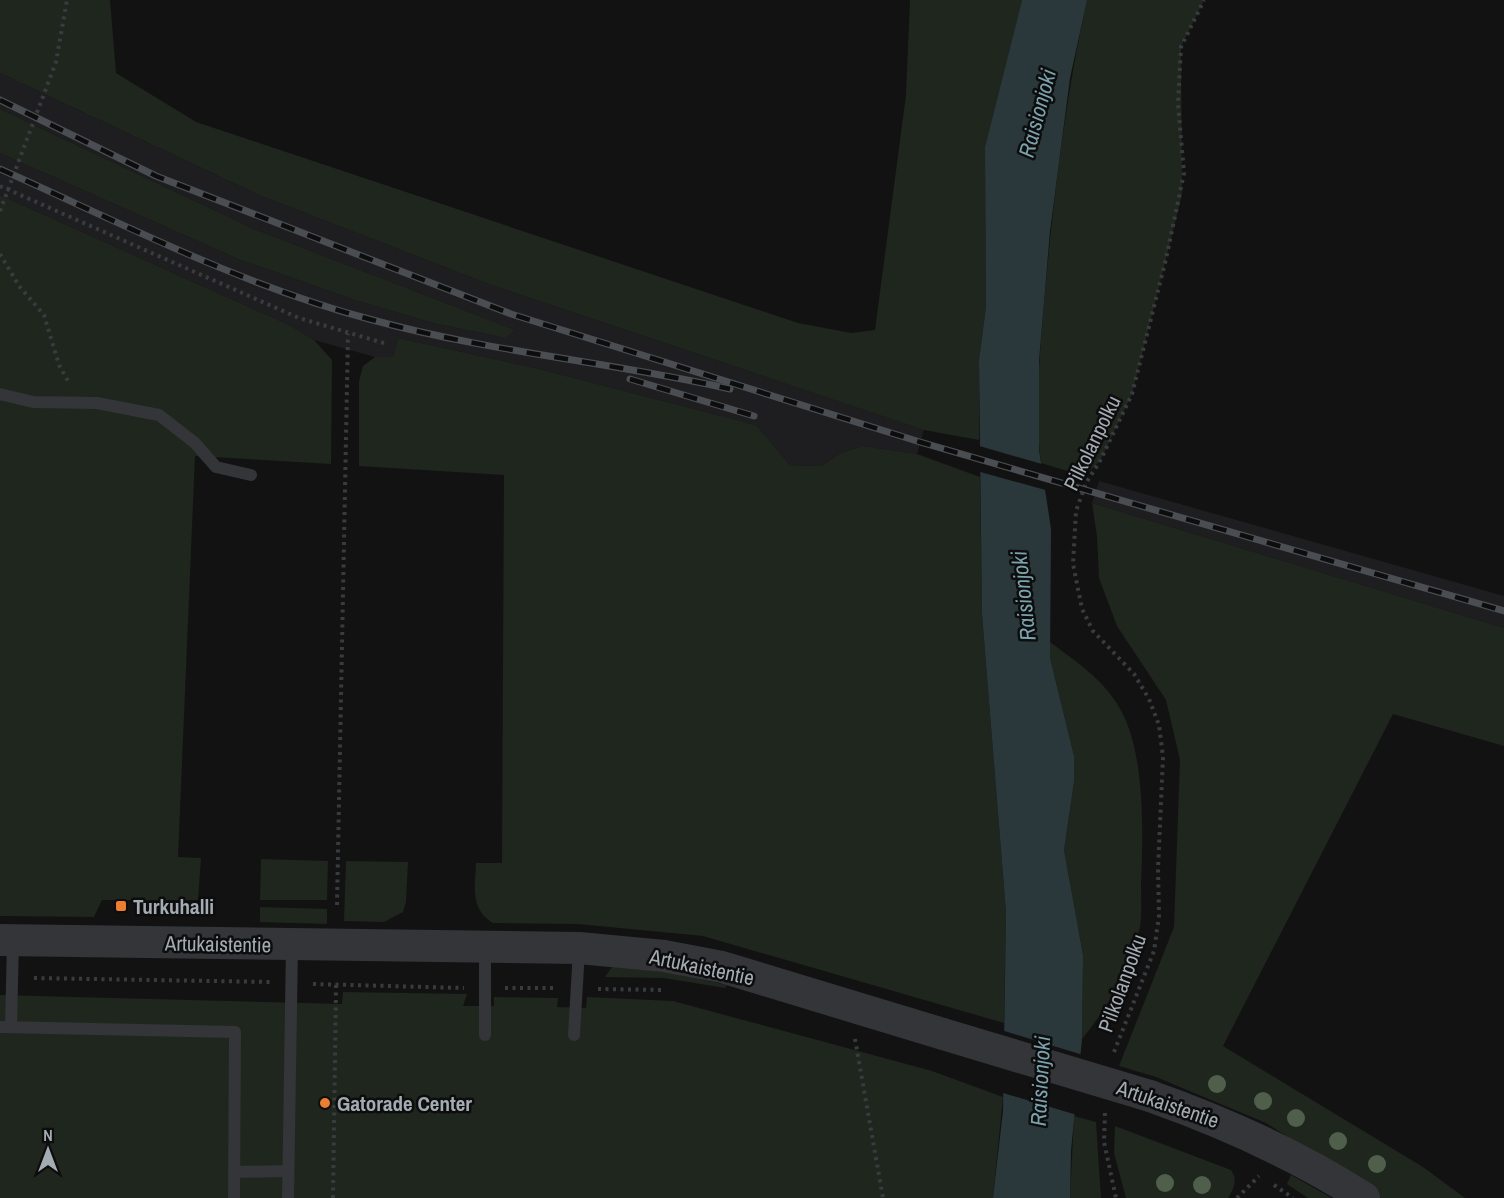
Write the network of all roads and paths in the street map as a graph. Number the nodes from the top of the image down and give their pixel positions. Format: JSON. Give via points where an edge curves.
{"nodes":[{"id":1,"x":67,"y":0,"type":"edge"},
{"id":2,"x":1204,"y":0,"type":"edge"},
{"id":3,"x":0,"y":186,"type":"edge"},
{"id":4,"x":8,"y":190,"type":"junction"},
{"id":5,"x":0,"y":211,"type":"edge"},
{"id":6,"x":0,"y":254,"type":"edge"},
{"id":7,"x":348,"y":334,"type":"junction"},
{"id":8,"x":387,"y":344,"type":"dead end"},
{"id":9,"x":0,"y":394,"type":"edge"},
{"id":10,"x":80,"y":402,"type":"junction"},
{"id":11,"x":251,"y":476,"type":"dead end"},
{"id":12,"x":337,"y":905,"type":"dead end"},
{"id":13,"x":6,"y":940,"type":"edge"},
{"id":14,"x":292,"y":946,"type":"junction"},
{"id":15,"x":485,"y":947,"type":"junction"},
{"id":16,"x":579,"y":948,"type":"junction"},
{"id":17,"x":336,"y":985,"type":"dead end"},
{"id":18,"x":5,"y":1027,"type":"edge"},
{"id":19,"x":485,"y":1035,"type":"dead end"},
{"id":20,"x":574,"y":1035,"type":"dead end"},
{"id":21,"x":855,"y":1038,"type":"dead end"},
{"id":22,"x":1112,"y":1059,"type":"dead end"},
{"id":23,"x":1105,"y":1109,"type":"dead end"},
{"id":24,"x":288,"y":1171,"type":"junction"},
{"id":25,"x":234,"y":1172,"type":"junction"},
{"id":26,"x":1260,"y":1175,"type":"dead end"},
{"id":27,"x":234,"y":1198,"type":"edge"},
{"id":28,"x":288,"y":1198,"type":"edge"},
{"id":29,"x":333,"y":1198,"type":"edge"},
{"id":30,"x":883,"y":1198,"type":"edge"},
{"id":31,"x":1116,"y":1198,"type":"edge"},
{"id":32,"x":1237,"y":1198,"type":"edge"},
{"id":33,"x":1364,"y":1198,"type":"edge"}],
"edges":[{"from":1,"to":4,"type":"path","via":[[56,62]]},
{"from":2,"to":22,"type":"path","name":"Pilkolanpolku","via":[[1181,47],[1178,104],[1184,173],[1166,259],[1132,394],[1086,483],[1076,511],[1073,564],[1082,609],[1093,631],[1134,674],[1149,699],[1159,725],[1163,757],[1159,916],[1154,951]]},
{"from":3,"to":4,"type":"path"},
{"from":4,"to":5,"type":"path"},
{"from":4,"to":7,"type":"path","via":[[224,287]]},
{"from":6,"to":10,"type":"path","via":[[44,315],[59,365]]},
{"from":7,"to":8,"type":"path"},
{"from":7,"to":12,"type":"path"},
{"from":9,"to":10,"type":"lane","via":[[33,402]]},
{"from":10,"to":11,"type":"lane","via":[[159,415],[195,443],[216,467]]},
{"from":13,"to":14,"type":"street","name":"Artukaistentie"},
{"from":13,"to":18,"type":"lane"},
{"from":14,"to":15,"type":"street","name":"Artukaistentie"},
{"from":14,"to":24,"type":"lane"},
{"from":15,"to":16,"type":"street","name":"Artukaistentie"},
{"from":15,"to":19,"type":"lane"},
{"from":16,"to":20,"type":"lane"},
{"from":16,"to":33,"type":"street","name":"Artukaistentie","bridge":true,"via":[[664,956],[722,967],[1150,1096],[1262,1140],[1311,1164]]},
{"from":17,"to":29,"type":"path"},
{"from":18,"to":25,"type":"lane","via":[[235,1032]]},
{"from":21,"to":30,"type":"path"},
{"from":23,"to":31,"type":"path","via":[[1104,1142]]},
{"from":24,"to":25,"type":"lane"},
{"from":24,"to":28,"type":"lane"},
{"from":25,"to":27,"type":"lane"},
{"from":26,"to":32,"type":"path"}]}
